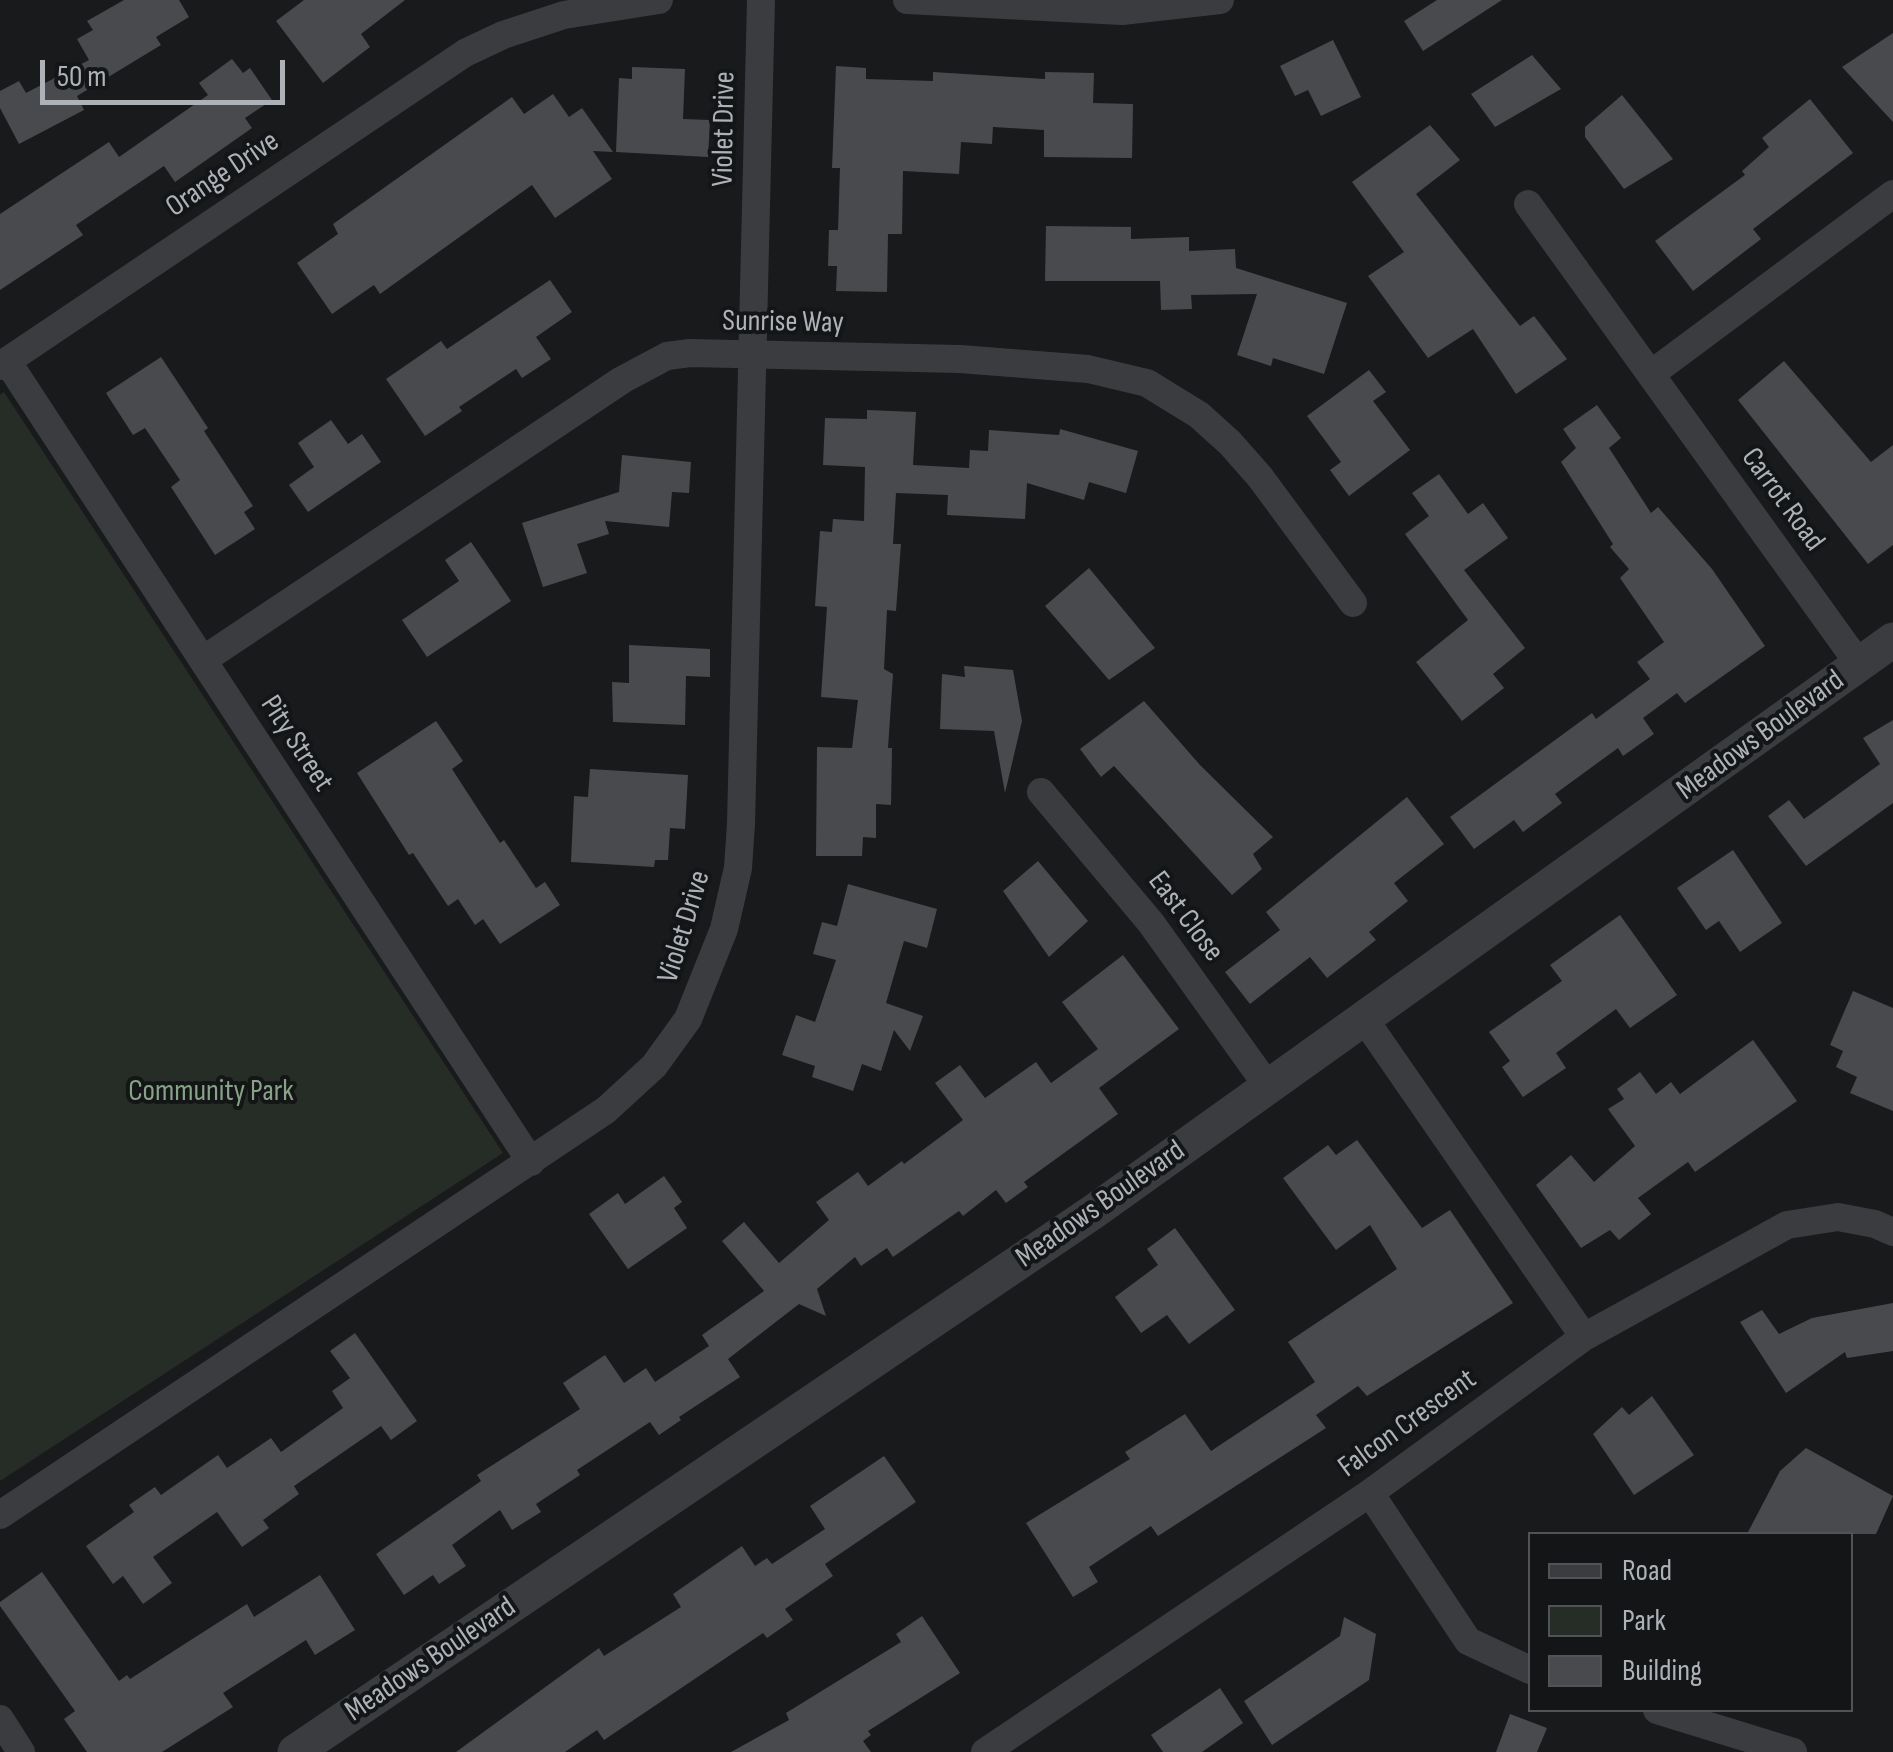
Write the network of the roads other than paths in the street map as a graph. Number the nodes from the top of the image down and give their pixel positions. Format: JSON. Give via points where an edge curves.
{"nodes":[{"id":1,"x":659,"y":0,"type":"edge"},
{"id":2,"x":761,"y":0,"type":"edge"},
{"id":3,"x":907,"y":0,"type":"edge"},
{"id":4,"x":1220,"y":0,"type":"edge"},
{"id":5,"x":1893,"y":194,"type":"edge"},
{"id":6,"x":1528,"y":204,"type":"dead end"},
{"id":7,"x":753,"y":356,"type":"junction"},
{"id":8,"x":3,"y":364,"type":"edge"},
{"id":9,"x":1651,"y":374,"type":"junction"},
{"id":10,"x":1352,"y":603,"type":"dead end"},
{"id":11,"x":1893,"y":640,"type":"edge"},
{"id":12,"x":203,"y":660,"type":"junction"},
{"id":13,"x":1859,"y":664,"type":"junction"},
{"id":14,"x":1041,"y":792,"type":"dead end"},
{"id":15,"x":1366,"y":1020,"type":"junction"},
{"id":16,"x":1268,"y":1088,"type":"junction"},
{"id":17,"x":531,"y":1162,"type":"junction"},
{"id":18,"x":1893,"y":1232,"type":"edge"},
{"id":19,"x":1584,"y":1337,"type":"junction"},
{"id":20,"x":1370,"y":1493,"type":"junction"},
{"id":21,"x":0,"y":1515,"type":"edge"},
{"id":22,"x":1528,"y":1669,"type":"edge"},
{"id":23,"x":1663,"y":1712,"type":"edge"},
{"id":24,"x":0,"y":1720,"type":"edge"},
{"id":25,"x":22,"y":1752,"type":"edge"},
{"id":26,"x":296,"y":1752,"type":"edge"},
{"id":27,"x":985,"y":1752,"type":"edge"},
{"id":28,"x":1793,"y":1752,"type":"edge"}],
"edges":[{"from":1,"to":8,"type":"street","name":"Orange Drive","via":[[564,15],[465,53]]},
{"from":2,"to":7,"type":"street","name":"Violet Drive"},
{"from":3,"to":4,"type":"street","via":[[1122,12]]},
{"from":5,"to":9,"type":"street"},
{"from":6,"to":9,"type":"street","name":"Carrot Road"},
{"from":7,"to":10,"type":"street","name":"Sunrise Way","via":[[980,360],[1088,368],[1147,384],[1230,443]]},
{"from":7,"to":12,"type":"street","name":"Sunrise Way","via":[[668,356],[644,366]]},
{"from":7,"to":17,"type":"street","name":"Violet Drive","via":[[742,824],[724,929],[688,1020],[654,1066],[606,1110]]},
{"from":8,"to":12,"type":"street","name":"Pity Street"},
{"from":9,"to":13,"type":"street","name":"Carrot Road"},
{"from":11,"to":13,"type":"street","name":"Meadows Boulevard"},
{"from":12,"to":17,"type":"street","name":"Pity Street"},
{"from":13,"to":15,"type":"street","name":"Meadows Boulevard"},
{"from":14,"to":16,"type":"street","name":"East Close","via":[[1151,923]]},
{"from":15,"to":16,"type":"street","name":"Meadows Boulevard"},
{"from":15,"to":19,"type":"street"},
{"from":16,"to":26,"type":"street","name":"Meadows Boulevard"},
{"from":17,"to":21,"type":"street","name":"Violet Drive"},
{"from":18,"to":19,"type":"street","name":"Falcon Crescent","via":[[1838,1216],[1787,1224]]},
{"from":19,"to":20,"type":"street","name":"Falcon Crescent"},
{"from":20,"to":22,"type":"street","via":[[1468,1642]]},
{"from":20,"to":27,"type":"street","name":"Falcon Crescent"},
{"from":23,"to":28,"type":"street"},
{"from":24,"to":25,"type":"street"}]}
